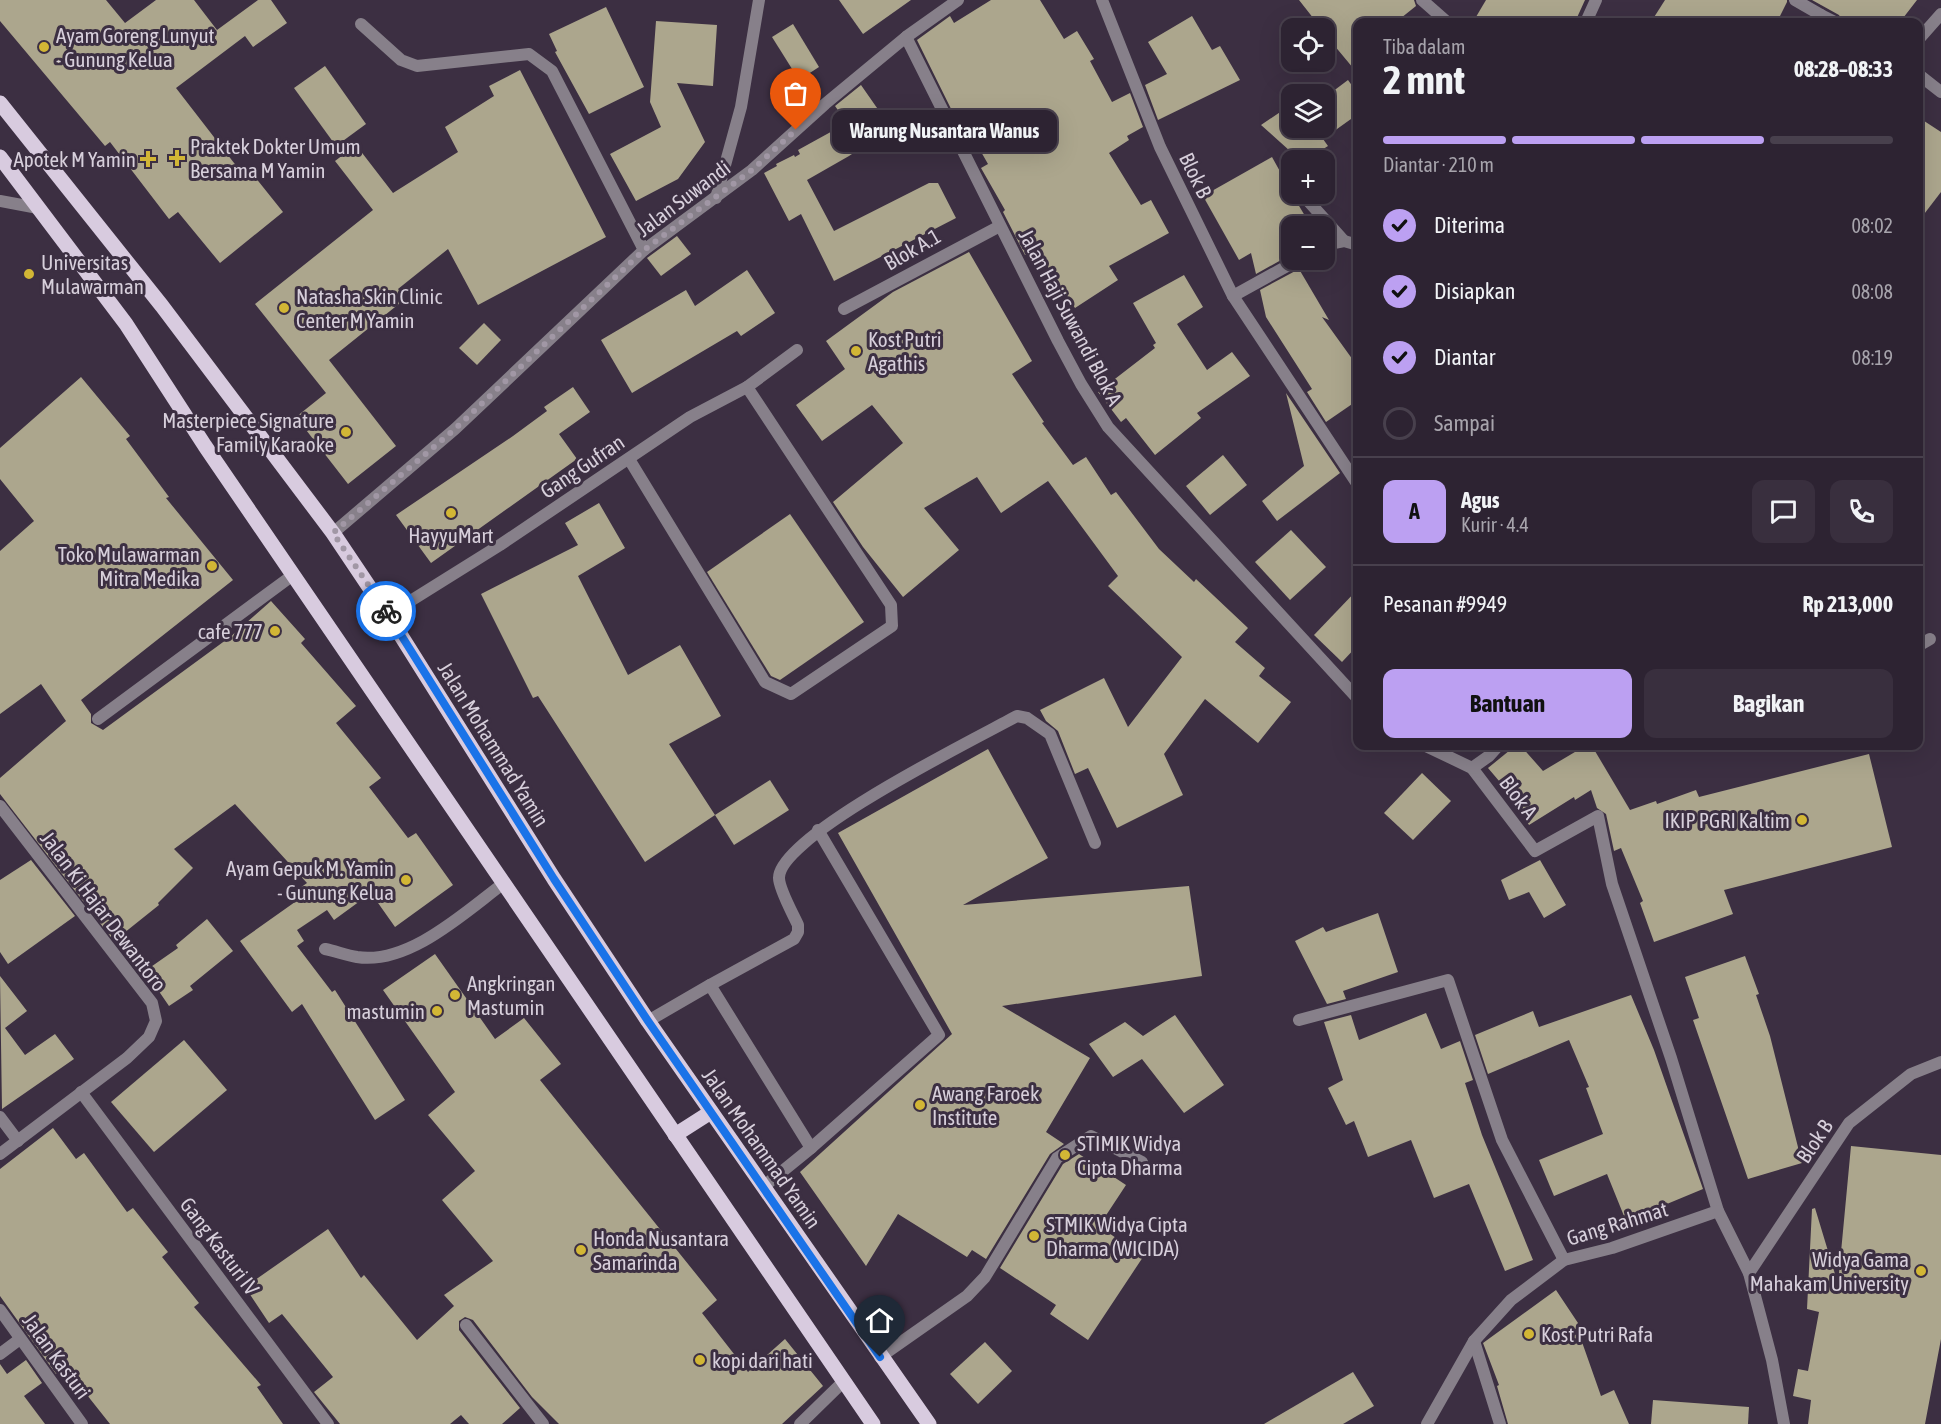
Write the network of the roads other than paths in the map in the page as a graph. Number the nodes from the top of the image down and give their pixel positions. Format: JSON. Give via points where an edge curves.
{"nodes":[{"id":1,"x":759,"y":0,"type":"edge"},
{"id":2,"x":958,"y":0,"type":"edge"},
{"id":3,"x":1102,"y":0,"type":"edge"},
{"id":4,"x":1422,"y":0,"type":"edge"},
{"id":5,"x":1596,"y":0,"type":"edge"},
{"id":6,"x":1795,"y":0,"type":"edge"},
{"id":7,"x":1941,"y":14,"type":"edge"},
{"id":8,"x":1443,"y":18,"type":"edge"},
{"id":9,"x":1588,"y":18,"type":"edge"},
{"id":10,"x":1817,"y":18,"type":"edge"},
{"id":11,"x":361,"y":24,"type":"dead end"},
{"id":12,"x":1923,"y":34,"type":"edge"},
{"id":13,"x":906,"y":38,"type":"junction"},
{"id":14,"x":1923,"y":78,"type":"edge"},
{"id":15,"x":1941,"y":92,"type":"edge"},
{"id":16,"x":0,"y":103,"type":"edge"},
{"id":17,"x":0,"y":157,"type":"edge"},
{"id":18,"x":716,"y":198,"type":"junction"},
{"id":19,"x":0,"y":201,"type":"edge"},
{"id":20,"x":1311,"y":204,"type":"edge"},
{"id":21,"x":38,"y":208,"type":"junction"},
{"id":22,"x":1000,"y":226,"type":"junction"},
{"id":23,"x":1344,"y":241,"type":"junction"},
{"id":24,"x":1335,"y":243,"type":"edge"},
{"id":25,"x":1353,"y":244,"type":"edge"},
{"id":26,"x":644,"y":250,"type":"junction"},
{"id":27,"x":1281,"y":269,"type":"edge"},
{"id":28,"x":1233,"y":296,"type":"junction"},
{"id":29,"x":844,"y":309,"type":"dead end"},
{"id":30,"x":797,"y":350,"type":"dead end"},
{"id":31,"x":747,"y":387,"type":"junction"},
{"id":32,"x":629,"y":459,"type":"junction"},
{"id":33,"x":1353,"y":477,"type":"edge"},
{"id":34,"x":333,"y":533,"type":"junction"},
{"id":35,"x":293,"y":574,"type":"junction"},
{"id":36,"x":388,"y":615,"type":"junction"},
{"id":37,"x":1930,"y":639,"type":"dead end"},
{"id":38,"x":1923,"y":643,"type":"edge"},
{"id":39,"x":1353,"y":694,"type":"edge"},
{"id":40,"x":98,"y":719,"type":"dead end"},
{"id":41,"x":1434,"y":750,"type":"edge"},
{"id":42,"x":1494,"y":750,"type":"edge"},
{"id":43,"x":1472,"y":768,"type":"junction"},
{"id":44,"x":0,"y":806,"type":"edge"},
{"id":45,"x":818,"y":830,"type":"junction"},
{"id":46,"x":1095,"y":843,"type":"dead end"},
{"id":47,"x":504,"y":883,"type":"junction"},
{"id":48,"x":325,"y":949,"type":"dead end"},
{"id":49,"x":710,"y":985,"type":"junction"},
{"id":50,"x":1299,"y":1020,"type":"dead end"},
{"id":51,"x":648,"y":1021,"type":"junction"},
{"id":52,"x":1941,"y":1062,"type":"edge"},
{"id":53,"x":81,"y":1092,"type":"junction"},
{"id":54,"x":711,"y":1112,"type":"junction"},
{"id":55,"x":0,"y":1117,"type":"edge"},
{"id":56,"x":675,"y":1134,"type":"junction"},
{"id":57,"x":18,"y":1141,"type":"junction"},
{"id":58,"x":811,"y":1148,"type":"junction"},
{"id":59,"x":0,"y":1154,"type":"edge"},
{"id":60,"x":1142,"y":1162,"type":"dead end"},
{"id":61,"x":763,"y":1187,"type":"junction"},
{"id":62,"x":1718,"y":1211,"type":"junction"},
{"id":63,"x":1564,"y":1260,"type":"junction"},
{"id":64,"x":1749,"y":1273,"type":"junction"},
{"id":65,"x":0,"y":1310,"type":"edge"},
{"id":66,"x":466,"y":1325,"type":"dead end"},
{"id":67,"x":20,"y":1339,"type":"junction"},
{"id":68,"x":1474,"y":1341,"type":"junction"},
{"id":69,"x":0,"y":1354,"type":"edge"},
{"id":70,"x":880,"y":1357,"type":"junction"},
{"id":71,"x":844,"y":1381,"type":"junction"},
{"id":72,"x":78,"y":1422,"type":"edge"},
{"id":73,"x":328,"y":1424,"type":"edge"},
{"id":74,"x":543,"y":1424,"type":"edge"},
{"id":75,"x":800,"y":1424,"type":"edge"},
{"id":76,"x":873,"y":1424,"type":"edge"},
{"id":77,"x":929,"y":1424,"type":"edge"},
{"id":78,"x":1426,"y":1424,"type":"edge"},
{"id":79,"x":1500,"y":1424,"type":"edge"},
{"id":80,"x":1784,"y":1424,"type":"edge"}],
"edges":[{"from":1,"to":18,"type":"street","via":[[741,107]]},
{"from":2,"to":13,"type":"street","name":"Jalan Suwandi"},
{"from":3,"to":28,"type":"street","name":"Blok B","via":[[1160,147]]},
{"from":4,"to":8,"type":"street"},
{"from":5,"to":9,"type":"street"},
{"from":6,"to":10,"type":"street"},
{"from":7,"to":12,"type":"street"},
{"from":11,"to":26,"type":"street","via":[[401,60],[417,66],[529,54],[542,61],[552,71]]},
{"from":13,"to":18,"type":"street","name":"Jalan Suwandi"},
{"from":13,"to":22,"type":"street","name":"Jalan Haji Suwandi Blok A"},
{"from":14,"to":15,"type":"street"},
{"from":16,"to":34,"type":"main road","name":"Jalan Mohammad Yamin","via":[[162,306]]},
{"from":17,"to":21,"type":"main road"},
{"from":18,"to":26,"type":"street","name":"Jalan Suwandi"},
{"from":19,"to":21,"type":"street"},
{"from":20,"to":23,"type":"street"},
{"from":21,"to":35,"type":"main road","via":[[126,324]]},
{"from":22,"to":29,"type":"street","name":"Blok A.1"},
{"from":22,"to":39,"type":"street","name":"Jalan Haji Suwandi Blok A","via":[[1081,384],[1108,427]]},
{"from":23,"to":24,"type":"street"},
{"from":23,"to":25,"type":"street"},
{"from":26,"to":34,"type":"street","name":"Jalan Suwandi","via":[[455,429]]},
{"from":27,"to":28,"type":"street"},
{"from":28,"to":33,"type":"street","name":"Blok B"},
{"from":30,"to":31,"type":"street","name":"Gang Gufran"},
{"from":31,"to":32,"type":"street","name":"Gang Gufran","via":[[690,417]]},
{"from":31,"to":32,"type":"street","via":[[891,605],[893,617],[892,626],[791,694],[765,682]]},
{"from":32,"to":36,"type":"street","name":"Gang Gufran"},
{"from":34,"to":36,"type":"main road","name":"Jalan Mohammad Yamin"},
{"from":35,"to":40,"type":"street"},
{"from":35,"to":47,"type":"main road"},
{"from":36,"to":51,"type":"main road","name":"Jalan Mohammad Yamin"},
{"from":37,"to":38,"type":"street"},
{"from":41,"to":43,"type":"street"},
{"from":42,"to":43,"type":"street"},
{"from":43,"to":62,"type":"street","name":"Blok A","via":[[1535,851],[1598,816],[1612,884]]},
{"from":44,"to":53,"type":"street","name":"Jalan Ki Hajar Dewantoro","via":[[152,1003],[156,1021],[149,1037]]},
{"from":45,"to":46,"type":"street","via":[[869,797],[1017,716],[1027,718],[1050,734]]},
{"from":45,"to":49,"type":"street","via":[[784,862],[779,878],[798,925],[794,939]]},
{"from":45,"to":58,"type":"street","via":[[939,1035]]},
{"from":47,"to":48,"type":"street","via":[[441,931],[397,954],[358,958]]},
{"from":47,"to":56,"type":"main road"},
{"from":49,"to":51,"type":"street"},
{"from":49,"to":58,"type":"street"},
{"from":50,"to":63,"type":"street","via":[[1448,980],[1502,1140]]},
{"from":51,"to":54,"type":"main road","name":"Jalan Mohammad Yamin"},
{"from":52,"to":64,"type":"street","name":"Blok B","via":[[1911,1074],[1850,1123]]},
{"from":53,"to":57,"type":"street","name":"Jalan Ki Hajar Dewantoro"},
{"from":53,"to":73,"type":"street","name":"Gang Kasturi IV"},
{"from":54,"to":56,"type":"main road"},
{"from":54,"to":61,"type":"main road","name":"Jalan Mohammad Yamin"},
{"from":55,"to":57,"type":"street"},
{"from":56,"to":71,"type":"main road"},
{"from":57,"to":59,"type":"street","name":"Jalan Ki Hajar Dewantoro"},
{"from":58,"to":61,"type":"street"},
{"from":60,"to":70,"type":"street","via":[[1091,1136],[1057,1158],[985,1277],[967,1296]]},
{"from":61,"to":70,"type":"main road","name":"Jalan Mohammad Yamin"},
{"from":62,"to":63,"type":"street","name":"Gang Rahmat","via":[[1612,1248]]},
{"from":62,"to":64,"type":"street"},
{"from":63,"to":68,"type":"street","name":"Gang Rahmat","via":[[1511,1300]]},
{"from":64,"to":80,"type":"street"},
{"from":65,"to":67,"type":"street","name":"Jalan Kasturi"},
{"from":66,"to":74,"type":"street"},
{"from":67,"to":69,"type":"street"},
{"from":67,"to":72,"type":"street","name":"Jalan Kasturi"},
{"from":68,"to":78,"type":"street","name":"Gang Rahmat"},
{"from":68,"to":79,"type":"street"},
{"from":70,"to":77,"type":"main road","name":"Jalan Mohammad Yamin"},
{"from":71,"to":75,"type":"street"},
{"from":71,"to":76,"type":"main road"}]}
